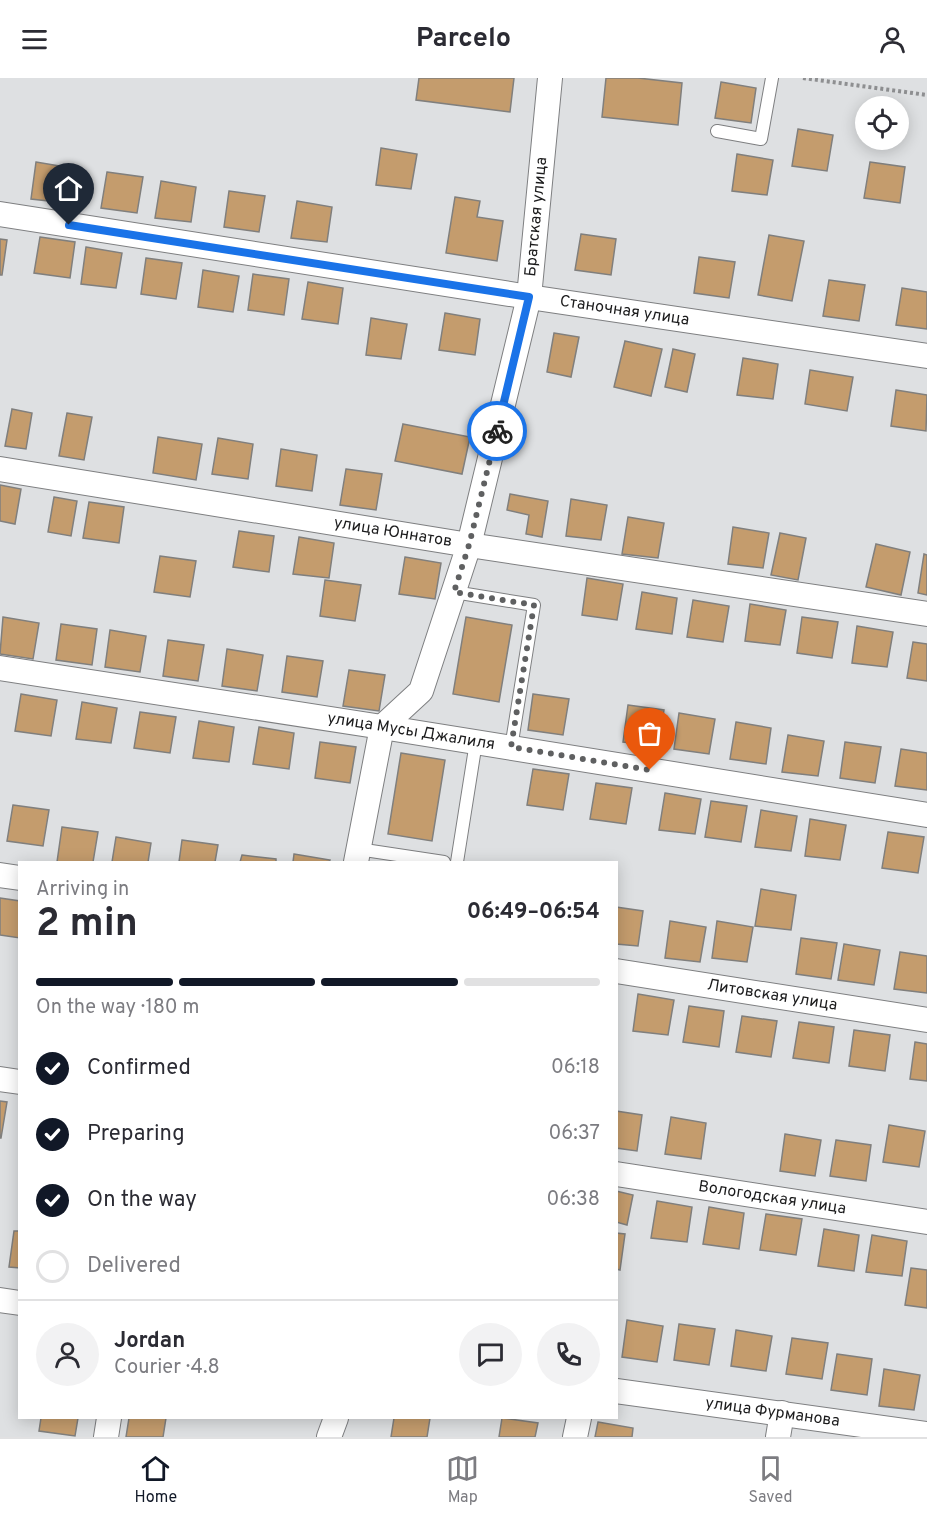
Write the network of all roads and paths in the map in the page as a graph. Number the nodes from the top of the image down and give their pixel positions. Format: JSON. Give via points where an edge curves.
{"nodes":[{"id":1,"x":550,"y":78,"type":"edge"},
{"id":2,"x":772,"y":78,"type":"edge"},
{"id":3,"x":803,"y":78,"type":"edge"},
{"id":4,"x":927,"y":95,"type":"edge"},
{"id":5,"x":717,"y":131,"type":"dead end"},
{"id":6,"x":0,"y":214,"type":"edge"},
{"id":7,"x":529,"y":297,"type":"junction"},
{"id":8,"x":927,"y":356,"type":"edge"},
{"id":9,"x":0,"y":469,"type":"edge"},
{"id":10,"x":469,"y":545,"type":"junction"},
{"id":11,"x":454,"y":592,"type":"junction"},
{"id":12,"x":927,"y":614,"type":"edge"},
{"id":13,"x":0,"y":668,"type":"edge"},
{"id":14,"x":382,"y":727,"type":"junction"},
{"id":15,"x":476,"y":742,"type":"junction"},
{"id":16,"x":511,"y":747,"type":"junction"},
{"id":17,"x":927,"y":815,"type":"edge"},
{"id":18,"x":357,"y":856,"type":"edge"},
{"id":19,"x":430,"y":861,"type":"edge"},
{"id":20,"x":457,"y":861,"type":"edge"},
{"id":21,"x":0,"y":875,"type":"edge"},
{"id":22,"x":18,"y":878,"type":"edge"},
{"id":23,"x":618,"y":972,"type":"edge"},
{"id":24,"x":927,"y":1020,"type":"edge"},
{"id":25,"x":0,"y":1079,"type":"edge"},
{"id":26,"x":18,"y":1082,"type":"edge"},
{"id":27,"x":618,"y":1174,"type":"edge"},
{"id":28,"x":927,"y":1222,"type":"edge"},
{"id":29,"x":0,"y":1300,"type":"edge"},
{"id":30,"x":18,"y":1303,"type":"edge"},
{"id":31,"x":618,"y":1391,"type":"edge"},
{"id":32,"x":782,"y":1413,"type":"junction"},
{"id":33,"x":109,"y":1419,"type":"edge"},
{"id":34,"x":336,"y":1419,"type":"edge"},
{"id":35,"x":579,"y":1419,"type":"edge"},
{"id":36,"x":927,"y":1434,"type":"edge"},
{"id":37,"x":106,"y":1437,"type":"edge"},
{"id":38,"x":329,"y":1437,"type":"edge"},
{"id":39,"x":575,"y":1437,"type":"edge"},
{"id":40,"x":778,"y":1437,"type":"edge"}],
"edges":[{"from":1,"to":7,"type":"street","name":"Братская улица"},
{"from":2,"to":5,"type":"lane","via":[[761,139]]},
{"from":3,"to":4,"type":"path"},
{"from":6,"to":7,"type":"street","name":"Станочная улица"},
{"from":7,"to":8,"type":"street","name":"Станочная улица"},
{"from":7,"to":10,"type":"street","name":"Братская улица"},
{"from":9,"to":10,"type":"street","name":"улица Юннатов"},
{"from":10,"to":11,"type":"street","name":"Братская улица"},
{"from":10,"to":12,"type":"street","name":"улица Юннатов"},
{"from":11,"to":14,"type":"street","name":"Братская улица","via":[[421,692]]},
{"from":11,"to":16,"type":"lane","via":[[534,605]]},
{"from":13,"to":14,"type":"street","name":"улица Мусы Джалиля"},
{"from":14,"to":15,"type":"street","name":"улица Мусы Джалиля"},
{"from":14,"to":18,"type":"street"},
{"from":15,"to":16,"type":"street","name":"улица Мусы Джалиля"},
{"from":15,"to":20,"type":"lane"},
{"from":16,"to":17,"type":"street","name":"улица Мусы Джалиля"},
{"from":18,"to":19,"type":"lane"},
{"from":21,"to":22,"type":"street"},
{"from":23,"to":24,"type":"street","name":"Литовская улица"},
{"from":25,"to":26,"type":"street"},
{"from":27,"to":28,"type":"street","name":"Вологодская улица"},
{"from":29,"to":30,"type":"street"},
{"from":31,"to":32,"type":"street","name":"улица Фурманова"},
{"from":32,"to":36,"type":"street","name":"улица Фурманова"},
{"from":32,"to":40,"type":"street"},
{"from":33,"to":37,"type":"street"},
{"from":34,"to":38,"type":"street"},
{"from":35,"to":39,"type":"street"}]}
